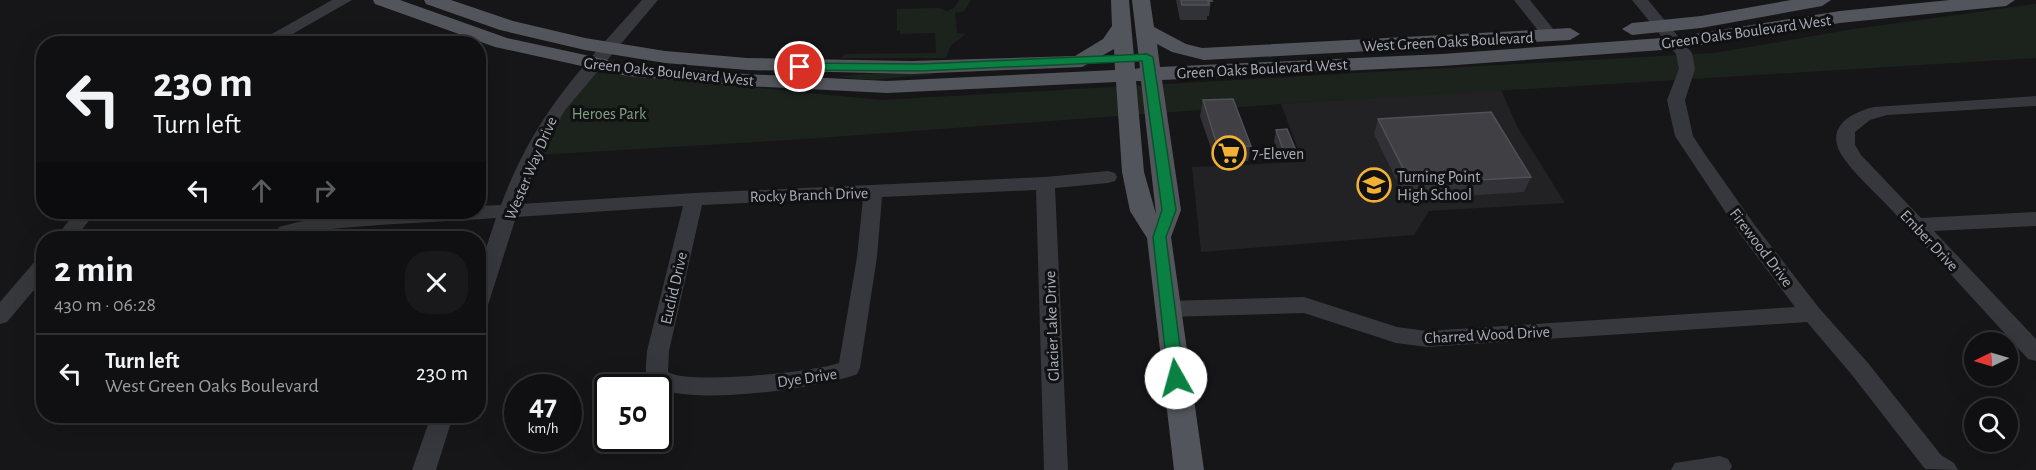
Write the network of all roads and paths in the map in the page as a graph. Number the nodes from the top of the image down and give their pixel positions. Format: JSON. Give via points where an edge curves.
{"nodes":[{"id":1,"x":344,"y":0,"type":"edge"},
{"id":2,"x":382,"y":0,"type":"edge"},
{"id":3,"x":433,"y":0,"type":"edge"},
{"id":4,"x":650,"y":0,"type":"edge"},
{"id":5,"x":1120,"y":0,"type":"edge"},
{"id":6,"x":1141,"y":0,"type":"edge"},
{"id":7,"x":1522,"y":0,"type":"edge"},
{"id":8,"x":1640,"y":0,"type":"edge"},
{"id":9,"x":1822,"y":0,"type":"edge"},
{"id":10,"x":2006,"y":0,"type":"edge"},
{"id":11,"x":1663,"y":27,"type":"junction"},
{"id":12,"x":1121,"y":28,"type":"junction"},
{"id":13,"x":1144,"y":29,"type":"junction"},
{"id":14,"x":1550,"y":35,"type":"junction"},
{"id":15,"x":277,"y":36,"type":"edge"},
{"id":16,"x":477,"y":36,"type":"edge"},
{"id":17,"x":486,"y":39,"type":"edge"},
{"id":18,"x":1676,"y":43,"type":"junction"},
{"id":19,"x":609,"y":48,"type":"junction"},
{"id":20,"x":1466,"y":58,"type":"junction"},
{"id":21,"x":1082,"y":61,"type":"junction"},
{"id":22,"x":1199,"y":62,"type":"junction"},
{"id":23,"x":593,"y":64,"type":"junction"},
{"id":24,"x":1148,"y":65,"type":"junction"},
{"id":25,"x":1125,"y":67,"type":"junction"},
{"id":26,"x":826,"y":77,"type":"junction"},
{"id":27,"x":1062,"y":78,"type":"junction"},
{"id":28,"x":2036,"y":101,"type":"edge"},
{"id":29,"x":1154,"y":112,"type":"junction"},
{"id":30,"x":1127,"y":113,"type":"junction"},
{"id":31,"x":1108,"y":177,"type":"dead end"},
{"id":32,"x":1045,"y":183,"type":"junction"},
{"id":33,"x":873,"y":192,"type":"junction"},
{"id":34,"x":694,"y":199,"type":"junction"},
{"id":35,"x":510,"y":210,"type":"junction"},
{"id":36,"x":486,"y":212,"type":"edge"},
{"id":37,"x":80,"y":219,"type":"edge"},
{"id":38,"x":366,"y":219,"type":"edge"},
{"id":39,"x":2036,"y":219,"type":"edge"},
{"id":40,"x":1916,"y":225,"type":"junction"},
{"id":41,"x":70,"y":231,"type":"edge"},
{"id":42,"x":290,"y":231,"type":"edge"},
{"id":43,"x":1159,"y":237,"type":"junction"},
{"id":44,"x":36,"y":273,"type":"edge"},
{"id":45,"x":486,"y":281,"type":"edge"},
{"id":46,"x":1167,"y":309,"type":"junction"},
{"id":47,"x":1812,"y":314,"type":"junction"},
{"id":48,"x":0,"y":316,"type":"edge"},
{"id":49,"x":2036,"y":352,"type":"edge"},
{"id":50,"x":658,"y":374,"type":"edge"},
{"id":51,"x":672,"y":382,"type":"edge"},
{"id":52,"x":440,"y":423,"type":"edge"},
{"id":53,"x":1720,"y":466,"type":"dead end"},
{"id":54,"x":424,"y":470,"type":"edge"},
{"id":55,"x":1056,"y":470,"type":"edge"},
{"id":56,"x":1189,"y":470,"type":"edge"},
{"id":57,"x":1683,"y":470,"type":"edge"},
{"id":58,"x":1946,"y":470,"type":"edge"}],
"edges":[{"from":1,"to":15,"type":"street"},
{"from":2,"to":16,"type":"main road","name":"Green Oaks Boulevard West"},
{"from":3,"to":19,"type":"main road","name":"West Green Oaks Boulevard","via":[[497,23]]},
{"from":4,"to":19,"type":"street","name":"Wester Way Drive"},
{"from":5,"to":12,"type":"main road"},
{"from":6,"to":13,"type":"main road"},
{"from":7,"to":14,"type":"street"},
{"from":8,"to":11,"type":"street","name":"Firewood Drive"},
{"from":9,"to":11,"type":"main road","name":"West Green Oaks Boulevard"},
{"from":10,"to":18,"type":"main road","name":"Green Oaks Boulevard West","via":[[1840,17]]},
{"from":11,"to":14,"type":"main road","name":"West Green Oaks Boulevard"},
{"from":11,"to":18,"type":"street","name":"Firewood Drive"},
{"from":12,"to":21,"type":"main road","via":[[1110,43]]},
{"from":12,"to":25,"type":"main road"},
{"from":13,"to":22,"type":"main road"},
{"from":13,"to":24,"type":"main road"},
{"from":14,"to":20,"type":"main road","via":[[1535,43],[1468,50]]},
{"from":14,"to":22,"type":"main road","name":"West Green Oaks Boulevard"},
{"from":17,"to":23,"type":"main road","name":"Green Oaks Boulevard West"},
{"from":18,"to":20,"type":"main road","name":"Green Oaks Boulevard West"},
{"from":18,"to":47,"type":"street","name":"Firewood Drive","via":[[1687,69],[1676,100],[1684,136],[1747,229]]},
{"from":19,"to":23,"type":"street","name":"Wester Way Drive"},
{"from":19,"to":26,"type":"main road","name":"West Green Oaks Boulevard"},
{"from":20,"to":22,"type":"main road","name":"Green Oaks Boulevard West"},
{"from":21,"to":25,"type":"main road","name":"West Green Oaks Boulevard"},
{"from":21,"to":26,"type":"main road","name":"West Green Oaks Boulevard"},
{"from":22,"to":24,"type":"main road","name":"West Green Oaks Boulevard"},
{"from":22,"to":29,"type":"main road","via":[[1168,87]]},
{"from":23,"to":26,"type":"main road","name":"Green Oaks Boulevard West","via":[[689,76]]},
{"from":23,"to":35,"type":"street","name":"Wester Way Drive","via":[[545,127]]},
{"from":24,"to":25,"type":"main road","name":"West Green Oaks Boulevard"},
{"from":24,"to":29,"type":"main road"},
{"from":25,"to":27,"type":"main road","name":"Green Oaks Boulevard West"},
{"from":25,"to":30,"type":"main road"},
{"from":26,"to":27,"type":"main road","name":"Green Oaks Boulevard West","via":[[943,86]]},
{"from":27,"to":30,"type":"main road","via":[[1107,94]]},
{"from":28,"to":40,"type":"street","name":"Ember Drive","via":[[1887,110],[1867,113],[1855,120],[1846,131],[1850,152]]},
{"from":29,"to":43,"type":"main road","via":[[1169,210]]},
{"from":30,"to":43,"type":"main road","via":[[1142,211]]},
{"from":31,"to":32,"type":"street","name":"Rocky Branch Drive"},
{"from":32,"to":33,"type":"street","name":"Rocky Branch Drive"},
{"from":32,"to":55,"type":"street","name":"Glacier Lake Drive"},
{"from":33,"to":34,"type":"street","name":"Rocky Branch Drive"},
{"from":33,"to":51,"type":"street","name":"Dye Drive","via":[[849,368],[831,377],[742,384]]},
{"from":34,"to":35,"type":"street","name":"Rocky Branch Drive"},
{"from":34,"to":50,"type":"street","name":"Euclid Drive","via":[[658,351]]},
{"from":35,"to":36,"type":"street","name":"Rocky Branch Drive"},
{"from":35,"to":45,"type":"street","name":"Wester Way Drive"},
{"from":37,"to":41,"type":"street"},
{"from":38,"to":42,"type":"street","name":"Rocky Branch Drive"},
{"from":39,"to":40,"type":"street"},
{"from":40,"to":49,"type":"street","name":"Ember Drive"},
{"from":43,"to":46,"type":"main road"},
{"from":44,"to":48,"type":"street"},
{"from":46,"to":47,"type":"street","name":"Charred Wood Drive","via":[[1304,305],[1396,335],[1427,339]]},
{"from":46,"to":56,"type":"main road"},
{"from":47,"to":58,"type":"street","name":"Firewood Drive","via":[[1933,462]]},
{"from":52,"to":54,"type":"street"},
{"from":53,"to":57,"type":"street"}]}
